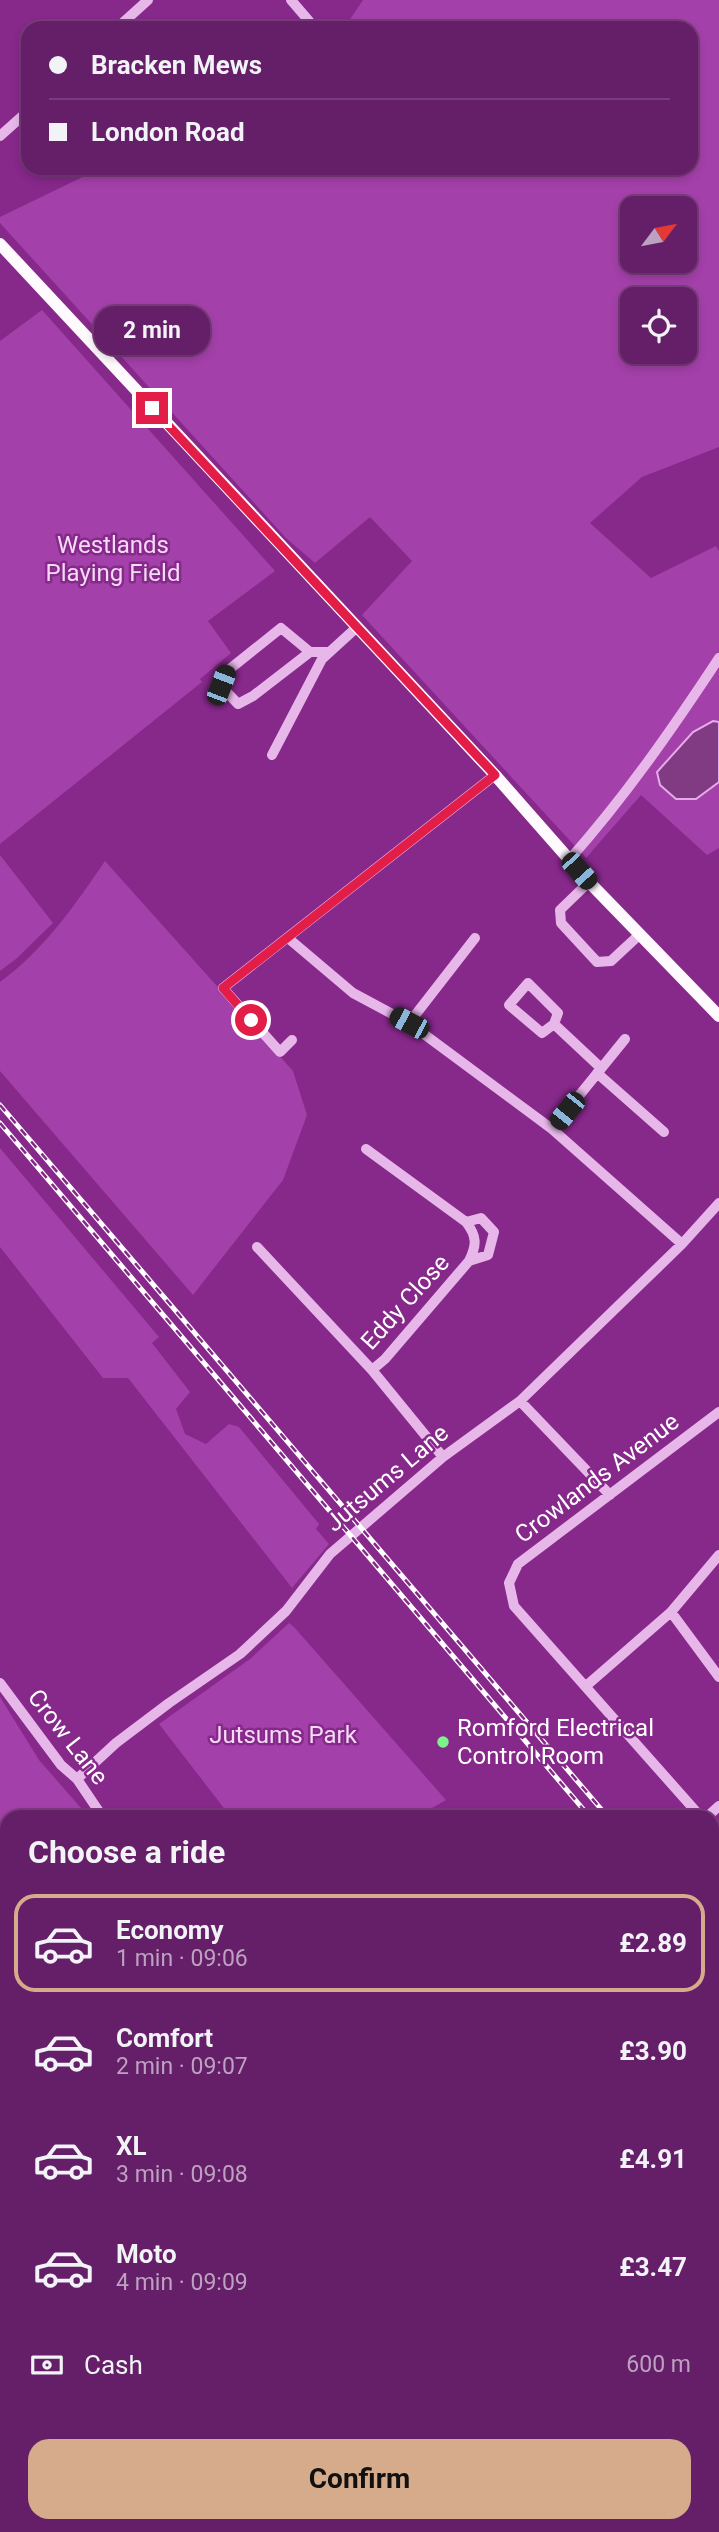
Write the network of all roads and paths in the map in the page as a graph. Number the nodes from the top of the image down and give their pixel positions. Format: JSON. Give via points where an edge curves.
{"nodes":[{"id":1,"x":148,"y":0,"type":"edge"},
{"id":2,"x":291,"y":0,"type":"edge"},
{"id":3,"x":125,"y":21,"type":"edge"},
{"id":4,"x":309,"y":21,"type":"edge"},
{"id":5,"x":21,"y":117,"type":"edge"},
{"id":6,"x":0,"y":136,"type":"edge"},
{"id":7,"x":1,"y":247,"type":"edge"},
{"id":8,"x":356,"y":628,"type":"junction"},
{"id":9,"x":310,"y":652,"type":"junction"},
{"id":10,"x":327,"y":652,"type":"junction"},
{"id":11,"x":719,"y":658,"type":"edge"},
{"id":12,"x":272,"y":755,"type":"dead end"},
{"id":13,"x":495,"y":775,"type":"junction"},
{"id":14,"x":569,"y":860,"type":"junction"},
{"id":15,"x":589,"y":882,"type":"junction"},
{"id":16,"x":639,"y":935,"type":"junction"},
{"id":17,"x":288,"y":938,"type":"junction"},
{"id":18,"x":475,"y":938,"type":"dead end"},
{"id":19,"x":719,"y":1016,"type":"edge"},
{"id":20,"x":409,"y":1023,"type":"junction"},
{"id":21,"x":554,"y":1024,"type":"junction"},
{"id":22,"x":625,"y":1039,"type":"dead end"},
{"id":23,"x":292,"y":1040,"type":"dead end"},
{"id":24,"x":599,"y":1071,"type":"junction"},
{"id":25,"x":552,"y":1129,"type":"junction"},
{"id":26,"x":664,"y":1132,"type":"dead end"},
{"id":27,"x":366,"y":1149,"type":"dead end"},
{"id":28,"x":719,"y":1203,"type":"edge"},
{"id":29,"x":466,"y":1222,"type":"junction"},
{"id":30,"x":682,"y":1244,"type":"junction"},
{"id":31,"x":257,"y":1247,"type":"dead end"},
{"id":32,"x":469,"y":1261,"type":"junction"},
{"id":33,"x":372,"y":1370,"type":"junction"},
{"id":34,"x":520,"y":1401,"type":"junction"},
{"id":35,"x":719,"y":1412,"type":"edge"},
{"id":36,"x":443,"y":1457,"type":"junction"},
{"id":37,"x":610,"y":1495,"type":"junction"},
{"id":38,"x":719,"y":1555,"type":"edge"},
{"id":39,"x":671,"y":1612,"type":"junction"},
{"id":40,"x":719,"y":1677,"type":"edge"},
{"id":41,"x":0,"y":1683,"type":"edge"},
{"id":42,"x":586,"y":1686,"type":"junction"},
{"id":43,"x":78,"y":1779,"type":"junction"},
{"id":44,"x":98,"y":1810,"type":"edge"},
{"id":45,"x":696,"y":1810,"type":"edge"}],
"edges":[{"from":1,"to":3,"type":"street"},
{"from":2,"to":4,"type":"street"},
{"from":5,"to":6,"type":"street"},
{"from":7,"to":8,"type":"main road"},
{"from":8,"to":10,"type":"street"},
{"from":8,"to":13,"type":"main road"},
{"from":9,"to":9,"type":"street","via":[[238,704],[221,685],[226,672],[281,628]]},
{"from":9,"to":10,"type":"street"},
{"from":10,"to":12,"type":"street"},
{"from":11,"to":14,"type":"street","via":[[670,733]]},
{"from":13,"to":14,"type":"main road"},
{"from":13,"to":17,"type":"street"},
{"from":14,"to":15,"type":"main road"},
{"from":15,"to":16,"type":"main road"},
{"from":15,"to":16,"type":"street","via":[[560,910],[561,923],[597,962],[611,961]]},
{"from":16,"to":19,"type":"main road"},
{"from":17,"to":20,"type":"street","via":[[353,993]]},
{"from":17,"to":23,"type":"street","via":[[223,988],[280,1052]]},
{"from":18,"to":20,"type":"street"},
{"from":20,"to":25,"type":"street"},
{"from":21,"to":21,"type":"street","via":[[542,1033],[509,1005],[528,983],[558,1013]]},
{"from":21,"to":24,"type":"street"},
{"from":22,"to":24,"type":"street"},
{"from":24,"to":25,"type":"street"},
{"from":24,"to":26,"type":"street"},
{"from":25,"to":30,"type":"street"},
{"from":27,"to":29,"type":"street"},
{"from":28,"to":30,"type":"street","name":"Jutsums Lane"},
{"from":29,"to":32,"type":"street","name":"Eddy Close","via":[[476,1246]]},
{"from":29,"to":32,"type":"street","via":[[481,1218],[494,1232],[488,1255]]},
{"from":30,"to":34,"type":"street","name":"Jutsums Lane"},
{"from":31,"to":33,"type":"street"},
{"from":32,"to":33,"type":"street","name":"Eddy Close"},
{"from":33,"to":36,"type":"street"},
{"from":34,"to":36,"type":"street","name":"Jutsums Lane"},
{"from":34,"to":37,"type":"street"},
{"from":35,"to":37,"type":"street","name":"Crowlands Avenue"},
{"from":36,"to":43,"type":"street","name":"Jutsums Lane","via":[[330,1553],[286,1611],[240,1654],[169,1703]]},
{"from":37,"to":42,"type":"street","name":"Crowlands Avenue","via":[[518,1564],[509,1583],[514,1606]]},
{"from":38,"to":39,"type":"street"},
{"from":39,"to":40,"type":"street"},
{"from":39,"to":42,"type":"street"},
{"from":41,"to":43,"type":"street","name":"Crow Lane","via":[[61,1765]]},
{"from":42,"to":45,"type":"street"},
{"from":43,"to":44,"type":"street","name":"Crow Lane"}]}
